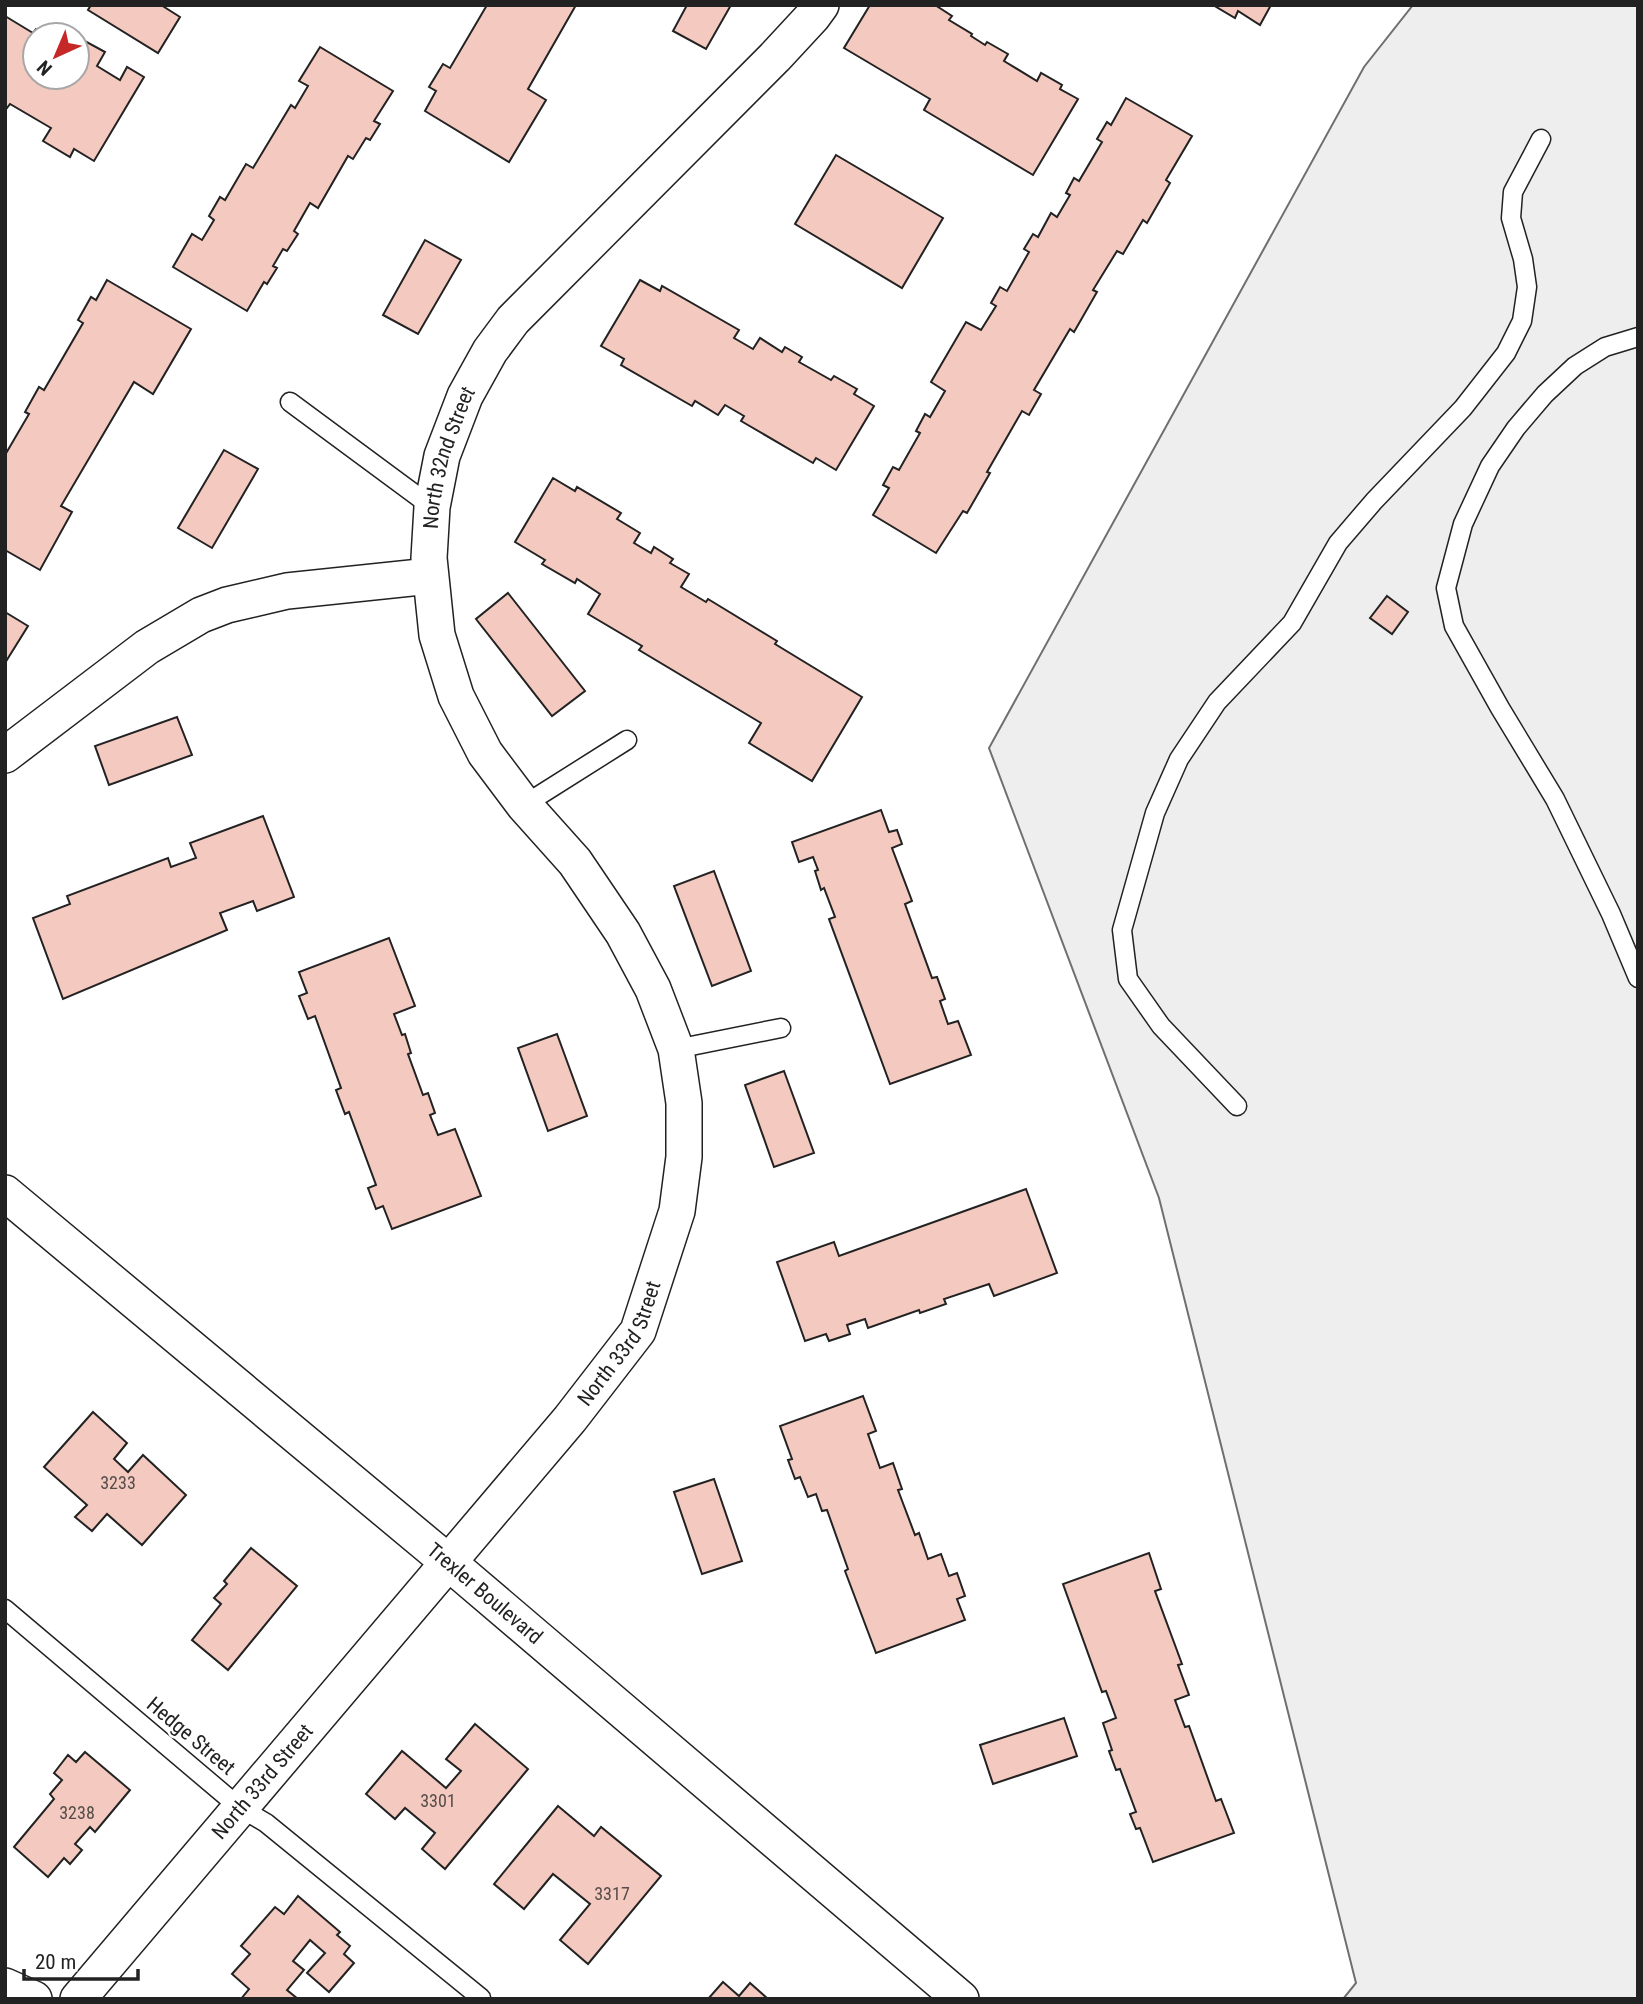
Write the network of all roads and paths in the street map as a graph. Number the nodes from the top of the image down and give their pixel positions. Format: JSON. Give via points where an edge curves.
{"nodes":[{"id":1,"x":821,"y":5,"type":"edge"},
{"id":2,"x":1541,"y":139,"type":"dead end"},
{"id":3,"x":1638,"y":337,"type":"edge"},
{"id":4,"x":290,"y":402,"type":"dead end"},
{"id":5,"x":432,"y":507,"type":"junction"},
{"id":6,"x":430,"y":576,"type":"junction"},
{"id":7,"x":627,"y":740,"type":"dead end"},
{"id":8,"x":5,"y":755,"type":"edge"},
{"id":9,"x":524,"y":805,"type":"junction"},
{"id":10,"x":1638,"y":978,"type":"edge"},
{"id":11,"x":781,"y":1028,"type":"dead end"},
{"id":12,"x":676,"y":1049,"type":"junction"},
{"id":13,"x":1237,"y":1106,"type":"dead end"},
{"id":14,"x":5,"y":1193,"type":"edge"},
{"id":15,"x":448,"y":1562,"type":"junction"},
{"id":16,"x":5,"y":1609,"type":"edge"},
{"id":17,"x":239,"y":1807,"type":"junction"},
{"id":18,"x":5,"y":1986,"type":"edge"},
{"id":19,"x":481,"y":1998,"type":"edge"},
{"id":20,"x":34,"y":1999,"type":"edge"},
{"id":21,"x":78,"y":1999,"type":"edge"},
{"id":22,"x":961,"y":1999,"type":"edge"}],
"edges":[{"from":1,"to":5,"type":"street","name":"North 32nd Street","via":[[513,320],[464,396],[442,456]]},
{"from":2,"to":13,"type":"lane","via":[[1513,192],[1511,218],[1527,287],[1522,321],[1506,353],[1338,543],[1292,623],[1217,702],[1178,759],[1155,813],[1122,930],[1128,979],[1161,1026]]},
{"from":3,"to":10,"type":"lane","via":[[1605,347],[1575,366],[1516,428],[1490,466],[1463,524],[1446,588],[1454,626],[1555,799]]},
{"from":4,"to":5,"type":"lane"},
{"from":5,"to":6,"type":"street","name":"North 32nd Street"},
{"from":6,"to":8,"type":"street","via":[[287,591],[201,615],[147,647]]},
{"from":6,"to":9,"type":"street","name":"North 33rd Street","via":[[437,635],[456,696],[485,753]]},
{"from":7,"to":9,"type":"lane"},
{"from":9,"to":12,"type":"street","name":"North 33rd Street","via":[[575,862],[623,933],[653,989]]},
{"from":11,"to":12,"type":"lane"},
{"from":12,"to":15,"type":"street","name":"North 33rd Street","via":[[684,1103],[677,1211],[638,1331]]},
{"from":14,"to":15,"type":"street","name":"Trexler Boulevard"},
{"from":15,"to":17,"type":"street","name":"North 33rd Street"},
{"from":15,"to":22,"type":"street","name":"Trexler Boulevard"},
{"from":16,"to":17,"type":"lane","name":"Hedge Street"},
{"from":17,"to":19,"type":"lane","name":"Hedge Street","via":[[266,1822]]},
{"from":17,"to":21,"type":"street","name":"North 33rd Street"},
{"from":18,"to":20,"type":"street"}]}
